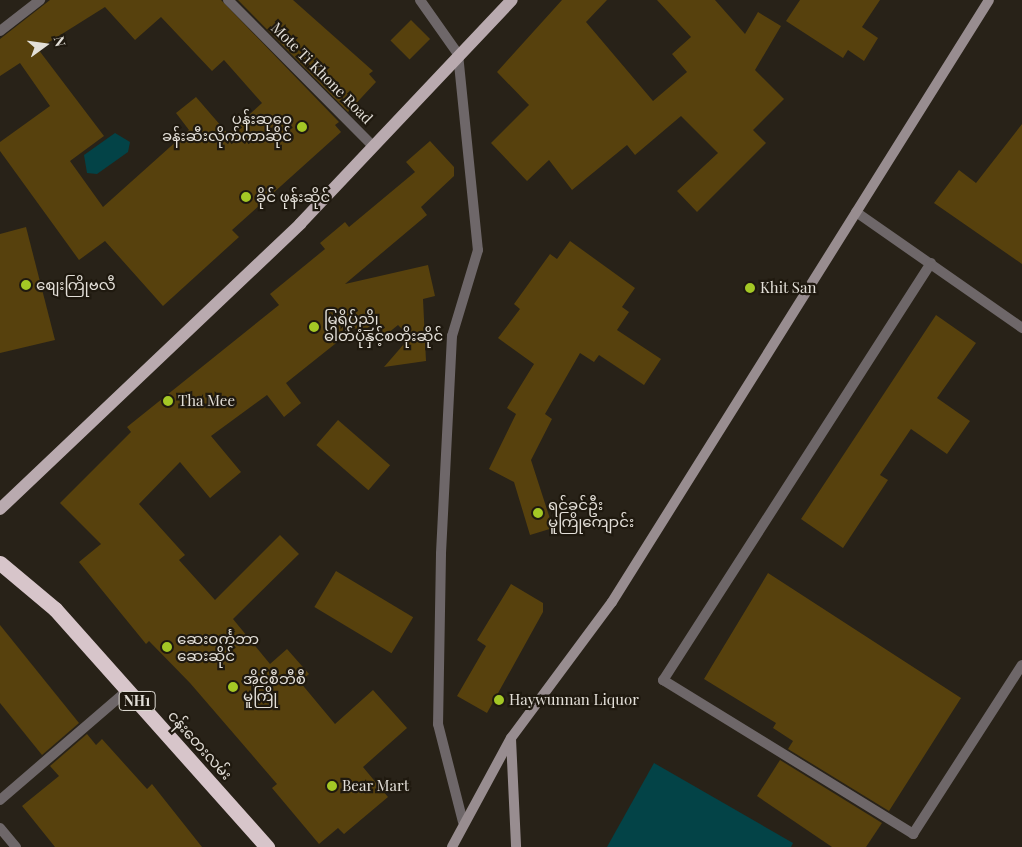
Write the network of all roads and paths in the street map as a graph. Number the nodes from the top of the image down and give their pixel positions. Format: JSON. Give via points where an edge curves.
{"nodes":[{"id":1,"x":40,"y":0,"type":"edge"},
{"id":2,"x":228,"y":0,"type":"edge"},
{"id":3,"x":420,"y":0,"type":"edge"},
{"id":4,"x":512,"y":0,"type":"edge"},
{"id":5,"x":989,"y":0,"type":"edge"},
{"id":6,"x":0,"y":31,"type":"edge"},
{"id":7,"x":458,"y":54,"type":"junction"},
{"id":8,"x":373,"y":146,"type":"junction"},
{"id":9,"x":856,"y":212,"type":"junction"},
{"id":10,"x":931,"y":264,"type":"junction"},
{"id":11,"x":1022,"y":328,"type":"edge"},
{"id":12,"x":0,"y":509,"type":"edge"},
{"id":13,"x":0,"y":563,"type":"edge"},
{"id":14,"x":1022,"y":666,"type":"edge"},
{"id":15,"x":128,"y":690,"type":"junction"},
{"id":16,"x":511,"y":738,"type":"junction"},
{"id":17,"x":0,"y":800,"type":"edge"},
{"id":18,"x":463,"y":822,"type":"junction"},
{"id":19,"x":0,"y":828,"type":"edge"},
{"id":20,"x":16,"y":847,"type":"edge"},
{"id":21,"x":267,"y":847,"type":"edge"},
{"id":22,"x":452,"y":847,"type":"edge"},
{"id":23,"x":516,"y":847,"type":"edge"}],
"edges":[{"from":1,"to":6,"type":"street"},
{"from":2,"to":8,"type":"street","name":"Mote Ti Khone Road"},
{"from":3,"to":7,"type":"street"},
{"from":4,"to":7,"type":"main road"},
{"from":5,"to":9,"type":"main road"},
{"from":7,"to":8,"type":"main road"},
{"from":7,"to":18,"type":"street","via":[[478,250],[452,336],[438,724]]},
{"from":8,"to":12,"type":"main road","via":[[300,224]]},
{"from":9,"to":10,"type":"street"},
{"from":9,"to":16,"type":"main road","via":[[612,602]]},
{"from":10,"to":11,"type":"street"},
{"from":10,"to":14,"type":"street","via":[[663,680],[914,834]]},
{"from":13,"to":15,"type":"highway","name":"ငန်းတေးလမ်း","number":"NH1","via":[[55,609]]},
{"from":15,"to":17,"type":"street"},
{"from":15,"to":21,"type":"highway","name":"ငန်းတေးလမ်း","number":"NH1"},
{"from":16,"to":18,"type":"main road"},
{"from":16,"to":23,"type":"main road"},
{"from":18,"to":22,"type":"main road"},
{"from":19,"to":20,"type":"street"}]}
